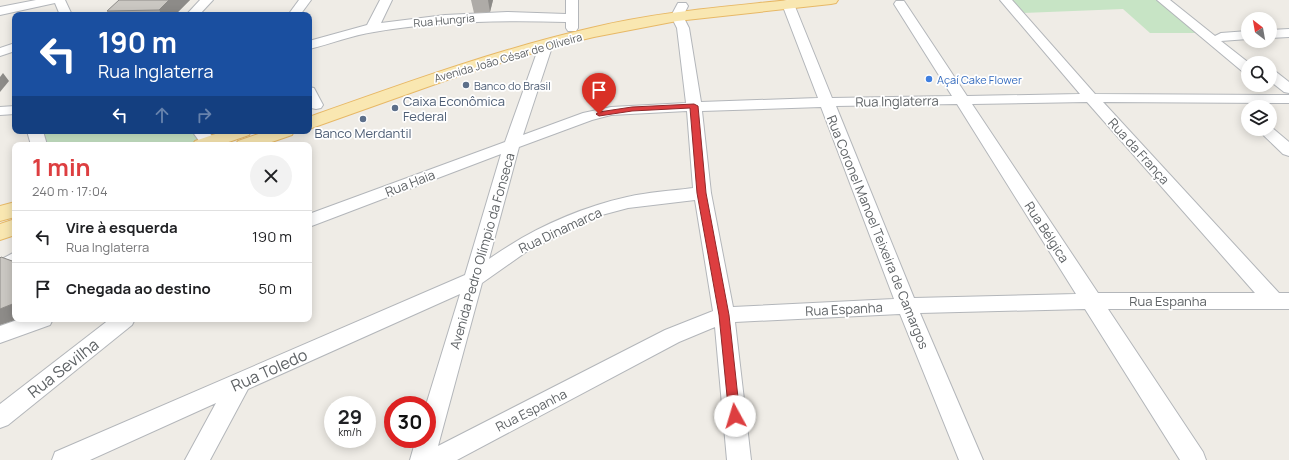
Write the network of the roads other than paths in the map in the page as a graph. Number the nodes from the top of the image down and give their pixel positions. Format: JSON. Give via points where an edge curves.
{"nodes":[{"id":1,"x":54,"y":0,"type":"edge"},
{"id":2,"x":59,"y":0,"type":"edge"},
{"id":3,"x":207,"y":0,"type":"edge"},
{"id":4,"x":305,"y":0,"type":"edge"},
{"id":5,"x":386,"y":0,"type":"edge"},
{"id":6,"x":572,"y":0,"type":"edge"},
{"id":7,"x":745,"y":0,"type":"edge"},
{"id":8,"x":831,"y":0,"type":"edge"},
{"id":9,"x":1006,"y":0,"type":"edge"},
{"id":10,"x":1163,"y":0,"type":"edge"},
{"id":11,"x":1176,"y":0,"type":"edge"},
{"id":12,"x":788,"y":4,"type":"junction"},
{"id":13,"x":900,"y":4,"type":"dead end"},
{"id":14,"x":680,"y":7,"type":"edge"},
{"id":15,"x":0,"y":11,"type":"edge"},
{"id":16,"x":65,"y":12,"type":"edge"},
{"id":17,"x":195,"y":12,"type":"edge"},
{"id":18,"x":296,"y":12,"type":"edge"},
{"id":19,"x":571,"y":23,"type":"junction"},
{"id":20,"x":372,"y":28,"type":"junction"},
{"id":21,"x":1289,"y":32,"type":"edge"},
{"id":22,"x":1277,"y":33,"type":"edge"},
{"id":23,"x":1241,"y":35,"type":"edge"},
{"id":24,"x":1221,"y":36,"type":"junction"},
{"id":25,"x":312,"y":44,"type":"edge"},
{"id":26,"x":546,"y":44,"type":"junction"},
{"id":27,"x":12,"y":48,"type":"edge"},
{"id":28,"x":0,"y":52,"type":"edge"},
{"id":29,"x":1246,"y":56,"type":"edge"},
{"id":30,"x":1241,"y":63,"type":"edge"},
{"id":31,"x":1277,"y":83,"type":"edge"},
{"id":32,"x":1277,"y":90,"type":"edge"},
{"id":33,"x":1288,"y":97,"type":"edge"},
{"id":34,"x":1091,"y":98,"type":"junction"},
{"id":35,"x":1232,"y":99,"type":"junction"},
{"id":36,"x":961,"y":100,"type":"junction"},
{"id":37,"x":312,"y":101,"type":"edge"},
{"id":38,"x":826,"y":102,"type":"junction"},
{"id":39,"x":694,"y":106,"type":"junction"},
{"id":40,"x":1241,"y":107,"type":"edge"},
{"id":41,"x":12,"y":110,"type":"edge"},
{"id":42,"x":0,"y":111,"type":"edge"},
{"id":43,"x":312,"y":121,"type":"edge"},
{"id":44,"x":231,"y":134,"type":"edge"},
{"id":45,"x":277,"y":134,"type":"edge"},
{"id":46,"x":1273,"y":136,"type":"edge"},
{"id":47,"x":205,"y":141,"type":"edge"},
{"id":48,"x":254,"y":142,"type":"edge"},
{"id":49,"x":512,"y":145,"type":"junction"},
{"id":50,"x":1289,"y":151,"type":"edge"},
{"id":51,"x":702,"y":193,"type":"junction"},
{"id":52,"x":12,"y":210,"type":"edge"},
{"id":53,"x":0,"y":214,"type":"edge"},
{"id":54,"x":312,"y":220,"type":"edge"},
{"id":55,"x":12,"y":228,"type":"edge"},
{"id":56,"x":0,"y":232,"type":"edge"},
{"id":57,"x":12,"y":261,"type":"edge"},
{"id":58,"x":0,"y":269,"type":"edge"},
{"id":59,"x":474,"y":279,"type":"junction"},
{"id":60,"x":1092,"y":301,"type":"junction"},
{"id":61,"x":1281,"y":301,"type":"edge"},
{"id":62,"x":907,"y":306,"type":"junction"},
{"id":63,"x":724,"y":315,"type":"junction"},
{"id":64,"x":34,"y":322,"type":"edge"},
{"id":65,"x":121,"y":322,"type":"edge"},
{"id":66,"x":0,"y":334,"type":"edge"},
{"id":67,"x":239,"y":384,"type":"junction"},
{"id":68,"x":0,"y":418,"type":"edge"},
{"id":69,"x":64,"y":460,"type":"edge"},
{"id":70,"x":197,"y":460,"type":"edge"},
{"id":71,"x":422,"y":460,"type":"edge"},
{"id":72,"x":434,"y":460,"type":"edge"},
{"id":73,"x":739,"y":460,"type":"edge"},
{"id":74,"x":971,"y":460,"type":"edge"},
{"id":75,"x":1194,"y":460,"type":"edge"}],
"edges":[{"from":1,"to":15,"type":"street"},
{"from":2,"to":16,"type":"street"},
{"from":3,"to":17,"type":"street"},
{"from":4,"to":18,"type":"street"},
{"from":5,"to":20,"type":"street"},
{"from":6,"to":19,"type":"street"},
{"from":7,"to":14,"type":"main road","name":"Avenida João César de Oliveira"},
{"from":8,"to":12,"type":"main road","name":"Avenida João César de Oliveira"},
{"from":9,"to":34,"type":"street","name":"Rua da França"},
{"from":10,"to":30,"type":"street"},
{"from":11,"to":24,"type":"street"},
{"from":12,"to":14,"type":"main road","name":"Avenida João César de Oliveira","via":[[704,14]]},
{"from":12,"to":38,"type":"street","name":"Rua Coronel Manoel Teixeira de Camargos"},
{"from":13,"to":36,"type":"street","name":"Rua Bélgica"},
{"from":14,"to":19,"type":"main road","name":"Avenida João César de Oliveira"},
{"from":14,"to":26,"type":"main road","name":"Avenida João César de Oliveira"},
{"from":14,"to":39,"type":"street"},
{"from":19,"to":20,"type":"street","name":"Rua Hungria","via":[[507,16],[445,19]]},
{"from":19,"to":37,"type":"main road","name":"Avenida João César de Oliveira","via":[[506,45]]},
{"from":20,"to":25,"type":"street","name":"Rua Hungria"},
{"from":21,"to":22,"type":"street"},
{"from":23,"to":24,"type":"street"},
{"from":24,"to":29,"type":"street"},
{"from":26,"to":43,"type":"main road","name":"Avenida João César de Oliveira","via":[[441,76]]},
{"from":26,"to":49,"type":"street","name":"Avenida Pedro Olímpio da Fonseca"},
{"from":27,"to":28,"type":"street"},
{"from":31,"to":33,"type":"street"},
{"from":32,"to":33,"type":"street"},
{"from":33,"to":35,"type":"street","name":"Rua Inglaterra"},
{"from":34,"to":35,"type":"street","name":"Rua Inglaterra"},
{"from":34,"to":36,"type":"street","name":"Rua Inglaterra"},
{"from":34,"to":61,"type":"street","name":"Rua da França"},
{"from":35,"to":40,"type":"street"},
{"from":36,"to":38,"type":"street","name":"Rua Inglaterra"},
{"from":36,"to":60,"type":"street","name":"Rua Bélgica"},
{"from":38,"to":39,"type":"street","name":"Rua Inglaterra"},
{"from":38,"to":62,"type":"street","name":"Rua Coronel Manoel Teixeira de Camargos"},
{"from":39,"to":49,"type":"street","name":"Rua Inglaterra","via":[[610,111],[588,116]]},
{"from":39,"to":51,"type":"street"},
{"from":41,"to":42,"type":"street"},
{"from":44,"to":47,"type":"main road"},
{"from":45,"to":48,"type":"main road"},
{"from":46,"to":50,"type":"street"},
{"from":49,"to":54,"type":"street","name":"Rua Haia"},
{"from":49,"to":59,"type":"street","name":"Avenida Pedro Olímpio da Fonseca"},
{"from":51,"to":59,"type":"street","name":"Rua Dinamarca","via":[[628,202],[592,212],[519,247]]},
{"from":51,"to":63,"type":"street"},
{"from":52,"to":53,"type":"main road"},
{"from":55,"to":56,"type":"main road"},
{"from":57,"to":58,"type":"street"},
{"from":59,"to":67,"type":"street","name":"Rua Toledo"},
{"from":59,"to":71,"type":"street","name":"Avenida Pedro Olímpio da Fonseca"},
{"from":60,"to":61,"type":"street","name":"Rua Espanha"},
{"from":60,"to":62,"type":"street","name":"Rua Espanha"},
{"from":60,"to":75,"type":"street","name":"Rua Bélgica"},
{"from":62,"to":63,"type":"street","name":"Rua Espanha"},
{"from":62,"to":74,"type":"street","name":"Rua Coronel Manoel Teixeira de Camargos"},
{"from":63,"to":72,"type":"street","name":"Rua Espanha","via":[[672,336]]},
{"from":63,"to":73,"type":"street"},
{"from":64,"to":66,"type":"street"},
{"from":65,"to":68,"type":"street","name":"Rua Sevilha"},
{"from":67,"to":69,"type":"street","name":"Rua Toledo"},
{"from":67,"to":70,"type":"street"}]}
